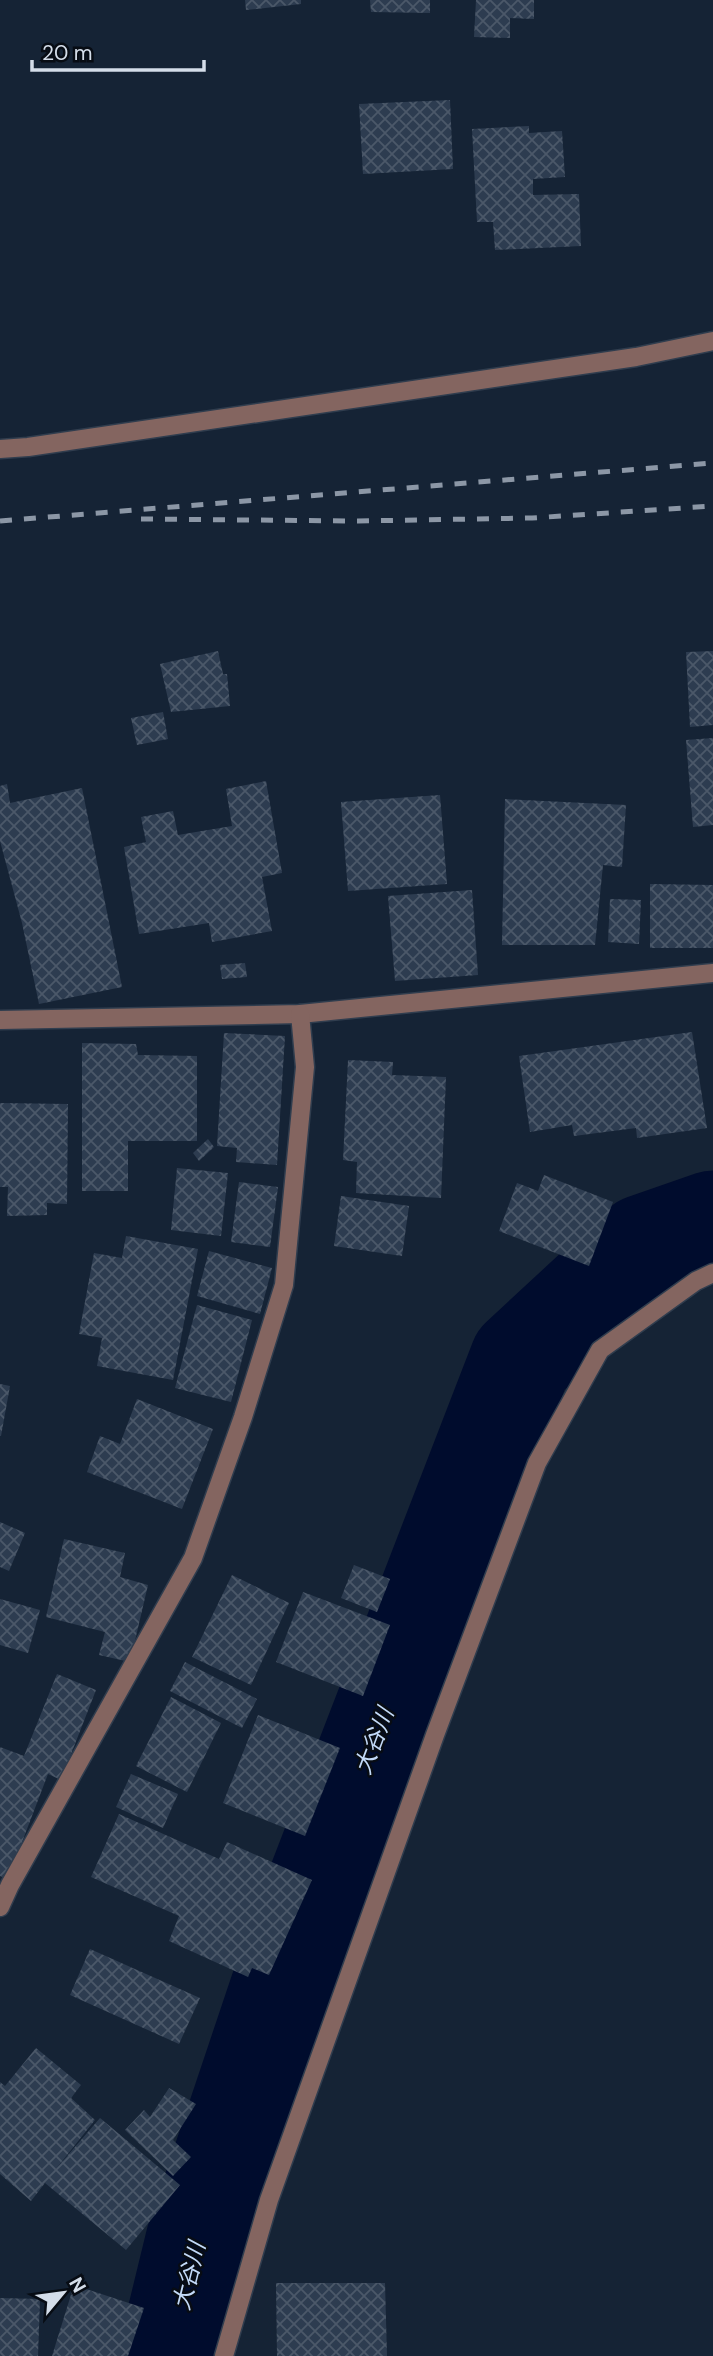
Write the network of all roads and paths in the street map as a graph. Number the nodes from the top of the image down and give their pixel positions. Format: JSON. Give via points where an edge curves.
{"nodes":[{"id":1,"x":713,"y":341,"type":"edge"},
{"id":2,"x":0,"y":449,"type":"edge"},
{"id":3,"x":713,"y":973,"type":"edge"},
{"id":4,"x":300,"y":1014,"type":"junction"},
{"id":5,"x":0,"y":1020,"type":"edge"},
{"id":6,"x":713,"y":1273,"type":"edge"},
{"id":7,"x":5,"y":1883,"type":"edge"},
{"id":8,"x":0,"y":1907,"type":"edge"},
{"id":9,"x":224,"y":2356,"type":"edge"}],
"edges":[{"from":1,"to":2,"type":"street","via":[[636,357]]},
{"from":3,"to":4,"type":"street"},
{"from":4,"to":5,"type":"street"},
{"from":4,"to":7,"type":"street","via":[[305,1067],[284,1285],[243,1417],[193,1558]]},
{"from":6,"to":9,"type":"street","via":[[696,1280],[600,1350],[537,1464],[269,2200]]},
{"from":7,"to":8,"type":"street"}]}
